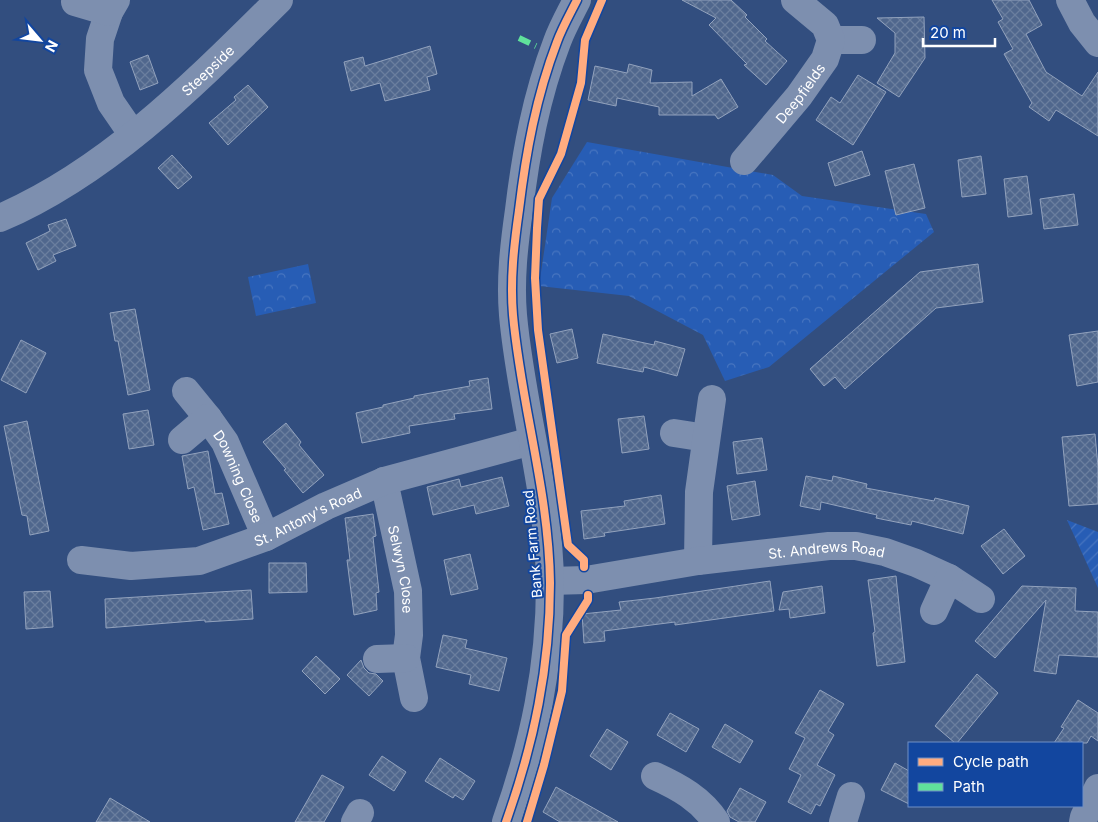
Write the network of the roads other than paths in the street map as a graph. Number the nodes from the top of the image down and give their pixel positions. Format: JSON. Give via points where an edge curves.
{"nodes":[{"id":1,"x":279,"y":0,"type":"edge"},
{"id":2,"x":577,"y":0,"type":"edge"},
{"id":3,"x":795,"y":0,"type":"edge"},
{"id":4,"x":1070,"y":0,"type":"edge"},
{"id":5,"x":75,"y":2,"type":"dead end"},
{"id":6,"x":112,"y":6,"type":"edge"},
{"id":7,"x":831,"y":40,"type":"junction"},
{"id":8,"x":862,"y":40,"type":"dead end"},
{"id":9,"x":1098,"y":43,"type":"edge"},
{"id":10,"x":133,"y":135,"type":"junction"},
{"id":11,"x":760,"y":152,"type":"dead end"},
{"id":12,"x":0,"y":218,"type":"edge"},
{"id":13,"x":186,"y":391,"type":"dead end"},
{"id":14,"x":712,"y":399,"type":"dead end"},
{"id":15,"x":208,"y":418,"type":"junction"},
{"id":16,"x":674,"y":433,"type":"dead end"},
{"id":17,"x":706,"y":438,"type":"junction"},
{"id":18,"x":182,"y":440,"type":"dead end"},
{"id":19,"x":532,"y":441,"type":"junction"},
{"id":20,"x":384,"y":481,"type":"junction"},
{"id":21,"x":266,"y":537,"type":"junction"},
{"id":22,"x":81,"y":560,"type":"dead end"},
{"id":23,"x":698,"y":561,"type":"junction"},
{"id":24,"x":949,"y":578,"type":"junction"},
{"id":25,"x":550,"y":581,"type":"junction"},
{"id":26,"x":981,"y":598,"type":"dead end"},
{"id":27,"x":934,"y":611,"type":"dead end"},
{"id":28,"x":406,"y":658,"type":"junction"},
{"id":29,"x":377,"y":659,"type":"dead end"},
{"id":30,"x":414,"y":698,"type":"dead end"},
{"id":31,"x":655,"y":776,"type":"dead end"},
{"id":32,"x":1098,"y":788,"type":"edge"},
{"id":33,"x":851,"y":796,"type":"dead end"},
{"id":34,"x":506,"y":822,"type":"edge"},
{"id":35,"x":716,"y":822,"type":"edge"},
{"id":36,"x":844,"y":822,"type":"edge"},
{"id":37,"x":1083,"y":822,"type":"edge"}],
"edges":[{"from":1,"to":10,"type":"street","name":"Steepside"},
{"from":2,"to":19,"type":"street","name":"Bank Farm Road","via":[[557,40],[538,96],[525,155],[516,228],[513,315]]},
{"from":3,"to":7,"type":"street","via":[[825,25]]},
{"from":4,"to":9,"type":"street"},
{"from":5,"to":6,"type":"street"},
{"from":6,"to":10,"type":"street","via":[[100,39],[98,70],[111,103]]},
{"from":7,"to":8,"type":"street"},
{"from":7,"to":11,"type":"street","name":"Deepfields","via":[[824,59]]},
{"from":10,"to":12,"type":"street","name":"Steepside","via":[[65,183]]},
{"from":13,"to":15,"type":"street","name":"Downing Close"},
{"from":14,"to":17,"type":"street"},
{"from":15,"to":18,"type":"street","name":"Downing Close"},
{"from":15,"to":21,"type":"street","name":"Downing Close","via":[[224,442]]},
{"from":16,"to":17,"type":"street"},
{"from":17,"to":23,"type":"street"},
{"from":19,"to":20,"type":"street","name":"St. Antony's Road"},
{"from":19,"to":25,"type":"street","name":"Bank Farm Road","via":[[544,508]]},
{"from":20,"to":21,"type":"street","name":"St. Antony's Road"},
{"from":20,"to":28,"type":"street","name":"Selwyn Close","via":[[408,591]]},
{"from":21,"to":22,"type":"street","name":"St. Antony's Road","via":[[199,561],[131,566]]},
{"from":23,"to":24,"type":"street","name":"St. Andrews Road","via":[[829,546],[856,546],[916,563]]},
{"from":23,"to":25,"type":"street","name":"St. Andrews Road","via":[[586,580]]},
{"from":24,"to":26,"type":"street","name":"St. Andrews Road"},
{"from":24,"to":27,"type":"street"},
{"from":25,"to":34,"type":"street","name":"Bank Farm Road","via":[[541,696],[534,734]]},
{"from":28,"to":29,"type":"street"},
{"from":28,"to":30,"type":"street","name":"Selwyn Close"},
{"from":31,"to":35,"type":"street","via":[[686,791],[709,811]]},
{"from":32,"to":37,"type":"street"},
{"from":33,"to":36,"type":"street"}]}
